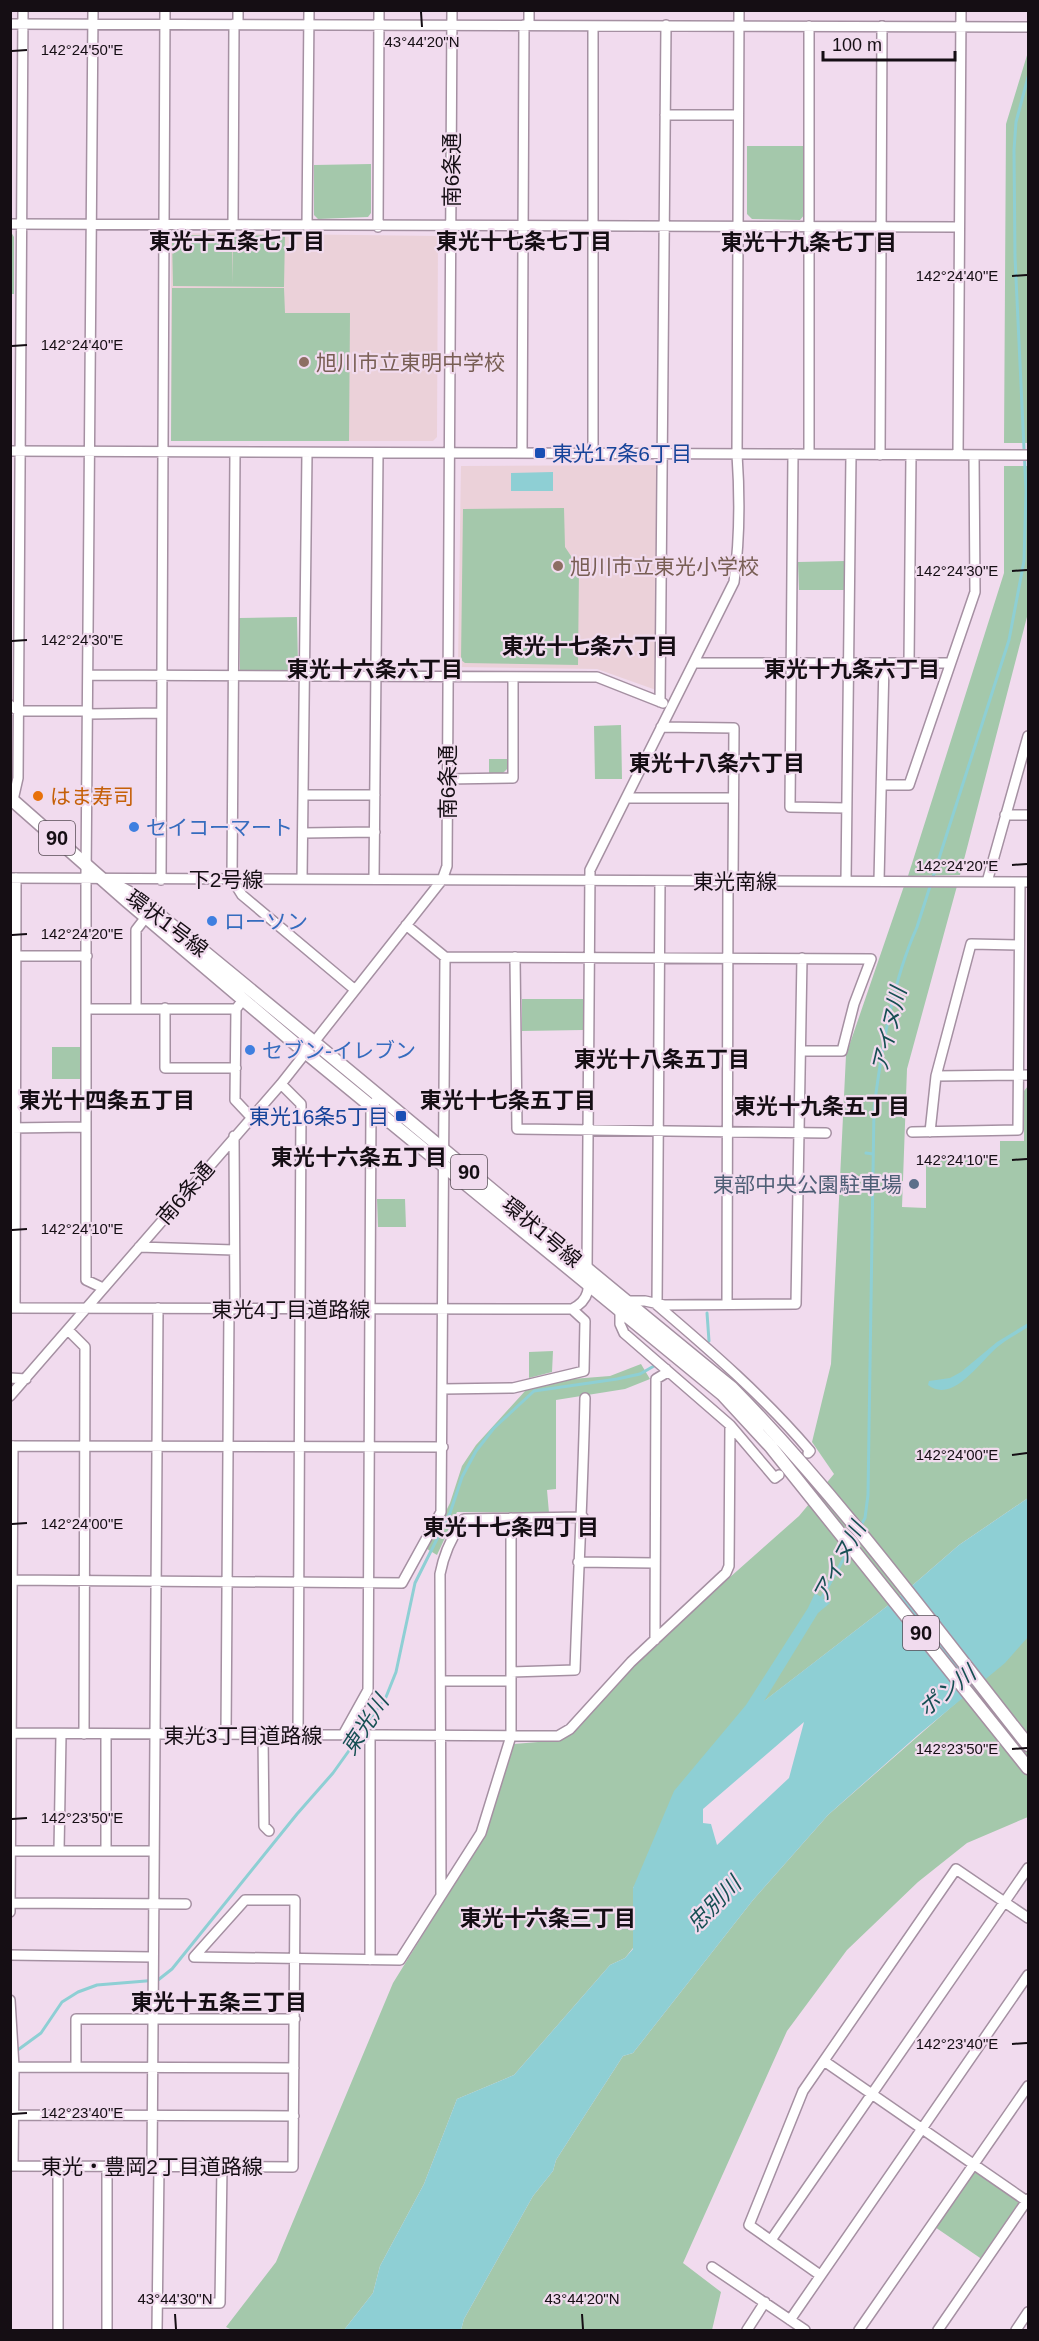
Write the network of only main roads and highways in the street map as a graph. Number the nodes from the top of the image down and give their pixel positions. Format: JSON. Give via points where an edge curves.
{"nodes":[{"id":1,"x":12,"y":799,"type":"edge"},
{"id":2,"x":103,"y":879,"type":"junction"},
{"id":3,"x":248,"y":994,"type":"junction"},
{"id":4,"x":375,"y":1102,"type":"junction"},
{"id":5,"x":623,"y":1305,"type":"junction"},
{"id":6,"x":1029,"y":1745,"type":"edge"},
{"id":7,"x":1029,"y":1768,"type":"edge"}],
"edges":[{"from":1,"to":2,"type":"main road","name":"環状1号線","number":"90"},
{"from":2,"to":3,"type":"main road","name":"環状1号線","number":"90","via":[[146,917]]},
{"from":2,"to":3,"type":"main road","name":"環状1号線","number":"90","via":[[137,897]]},
{"from":3,"to":4,"type":"main road","name":"環状1号線","number":"90"},
{"from":4,"to":5,"type":"main road","name":"環状1号線","number":"90","via":[[445,1152],[587,1269]]},
{"from":4,"to":5,"type":"main road","name":"環状1号線","number":"90","via":[[445,1167],[589,1284]]},
{"from":5,"to":6,"type":"main road","name":"環状1号線","number":"90","via":[[732,1388],[779,1437]]},
{"from":5,"to":7,"type":"main road","name":"環状1号線","number":"90","via":[[722,1394],[813,1499]]}]}
